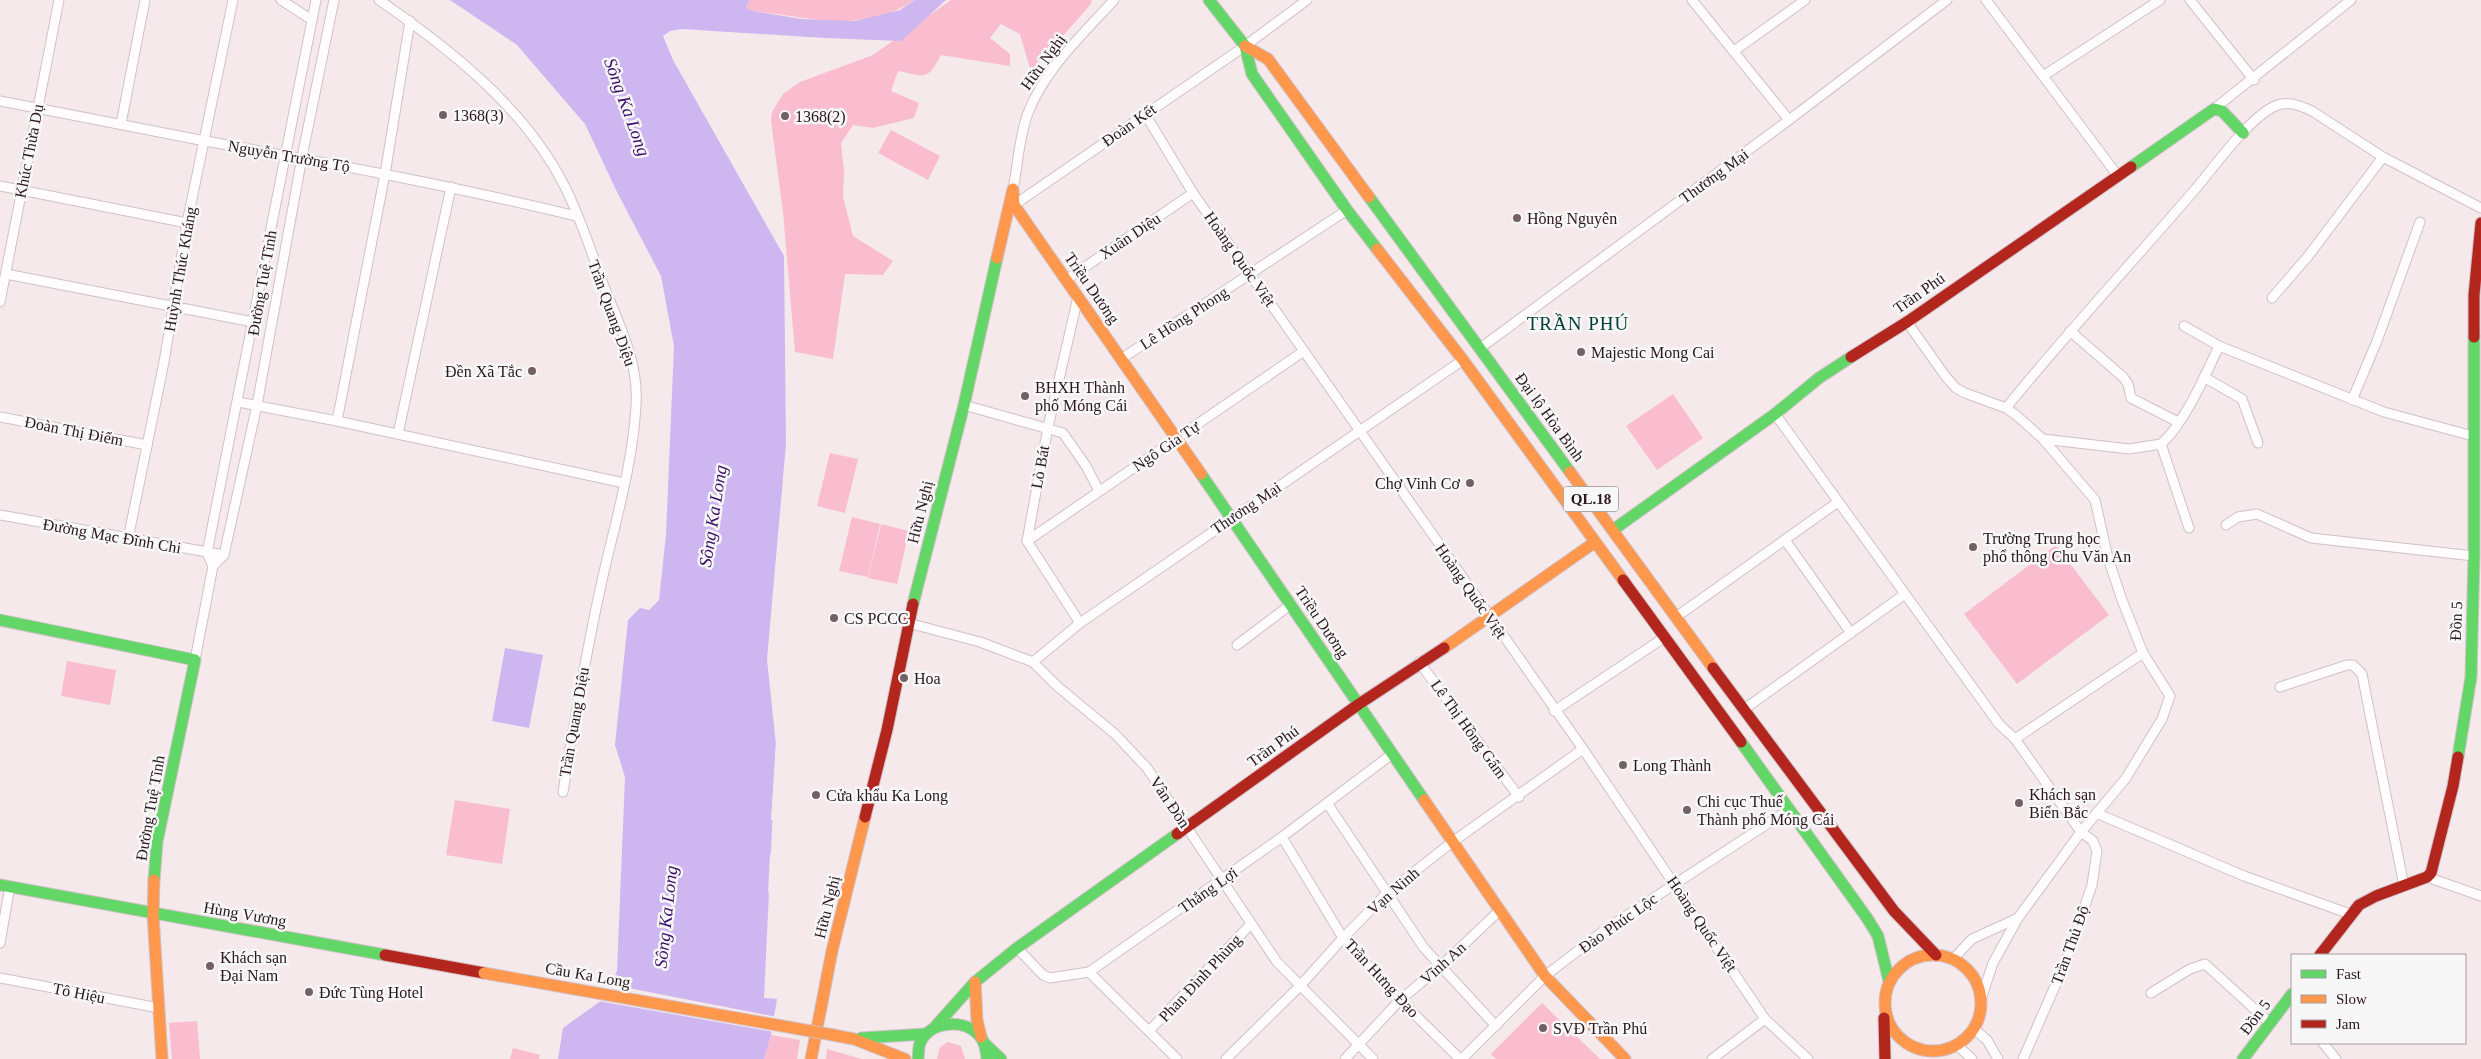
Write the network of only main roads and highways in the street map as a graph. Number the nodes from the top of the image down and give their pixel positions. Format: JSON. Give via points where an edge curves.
{"nodes":[{"id":1,"x":1209,"y":0,"type":"edge"},
{"id":2,"x":1245,"y":46,"type":"junction"},
{"id":3,"x":2243,"y":133,"type":"road end"},
{"id":4,"x":1336,"y":173,"type":"junction"},
{"id":5,"x":1014,"y":205,"type":"joint"},
{"id":6,"x":2481,"y":223,"type":"edge"},
{"id":7,"x":1479,"y":349,"type":"junction"},
{"id":8,"x":1463,"y":360,"type":"junction"},
{"id":9,"x":1613,"y":530,"type":"junction"},
{"id":10,"x":1595,"y":542,"type":"junction"},
{"id":11,"x":0,"y":620,"type":"edge"},
{"id":12,"x":1358,"y":704,"type":"junction"},
{"id":13,"x":1808,"y":798,"type":"junction"},
{"id":14,"x":1790,"y":808,"type":"junction"},
{"id":15,"x":5,"y":886,"type":"edge"},
{"id":16,"x":153,"y":914,"type":"junction"},
{"id":17,"x":2321,"y":954,"type":"edge"},
{"id":18,"x":1936,"y":955,"type":"junction"},
{"id":19,"x":484,"y":973,"type":"joint"},
{"id":20,"x":1889,"y":981,"type":"junction"},
{"id":21,"x":975,"y":982,"type":"junction"},
{"id":22,"x":1884,"y":998,"type":"junction"},
{"id":23,"x":2290,"y":1002,"type":"edge"},
{"id":24,"x":931,"y":1030,"type":"junction"},
{"id":25,"x":854,"y":1039,"type":"junction"},
{"id":26,"x":982,"y":1040,"type":"junction"},
{"id":27,"x":1922,"y":1055,"type":"edge"},
{"id":28,"x":162,"y":1059,"type":"edge"},
{"id":29,"x":811,"y":1059,"type":"edge"},
{"id":30,"x":905,"y":1059,"type":"edge"},
{"id":31,"x":918,"y":1059,"type":"edge"},
{"id":32,"x":986,"y":1059,"type":"edge"},
{"id":33,"x":1001,"y":1059,"type":"edge"},
{"id":34,"x":1625,"y":1059,"type":"edge"},
{"id":35,"x":1885,"y":1059,"type":"edge"},
{"id":36,"x":2243,"y":1059,"type":"edge"}],
"edges":[{"from":1,"to":2,"type":"main road","name":"Đại lộ Hòa Bình","number":"QL.18"},
{"from":2,"to":4,"type":"main road","name":"Đại lộ Hòa Bình","number":"QL.18","via":[[1252,74]]},
{"from":2,"to":4,"type":"main road","name":"Đại lộ Hòa Bình","number":"QL.18","via":[[1268,59]]},
{"from":3,"to":9,"type":"main road","name":"Trần Phú","via":[[2222,111],[2214,109],[1907,322],[1819,378],[1775,414]]},
{"from":4,"to":7,"type":"main road","name":"Đại lộ Hòa Bình","number":"QL.18"},
{"from":4,"to":8,"type":"main road","name":"Đại lộ Hòa Bình","number":"QL.18","via":[[1347,210]]},
{"from":5,"to":12,"type":"main road","name":"Triều Dương"},
{"from":5,"to":29,"type":"main road","name":"Hữu Nghị","via":[[1013,189],[964,405],[908,623],[887,730],[832,951]]},
{"from":6,"to":17,"type":"main road","name":"Đồn 5","via":[[2474,295],[2471,677],[2451,795],[2431,873],[2359,905]]},
{"from":7,"to":8,"type":"main road"},
{"from":7,"to":9,"type":"main road","name":"Đại lộ Hòa Bình","number":"QL.18"},
{"from":8,"to":10,"type":"main road","name":"Đại lộ Hòa Bình","number":"QL.18"},
{"from":9,"to":10,"type":"main road","name":"Trần Phú"},
{"from":9,"to":13,"type":"main road","name":"Đại lộ Hòa Bình","number":"QL.18"},
{"from":10,"to":12,"type":"main road","name":"Trần Phú","via":[[1489,618]]},
{"from":10,"to":14,"type":"main road","name":"Đại lộ Hòa Bình","number":"QL.18"},
{"from":11,"to":16,"type":"main road","name":"Đường Tuệ Tĩnh","via":[[196,660],[158,842]]},
{"from":12,"to":21,"type":"main road","name":"Trần Phú","via":[[1016,948]]},
{"from":12,"to":34,"type":"main road","name":"Triều Dương","via":[[1545,976]]},
{"from":13,"to":14,"type":"main road"},
{"from":13,"to":18,"type":"main road","name":"Đại lộ Hòa Bình","number":"QL.18","via":[[1894,911]]},
{"from":14,"to":20,"type":"main road","name":"Đại lộ Hòa Bình","number":"QL.18","via":[[1878,936]]},
{"from":15,"to":16,"type":"main road","name":"Hùng Vương"},
{"from":16,"to":19,"type":"main road","name":"Hùng Vương"},
{"from":16,"to":28,"type":"main road","name":"Đường Tuệ Tĩnh"},
{"from":18,"to":20,"type":"main road","via":[[1911,960]]},
{"from":18,"to":27,"type":"main road","via":[[1952,959],[1972,976],[1981,999],[1980,1015],[1974,1029],[1957,1045]]},
{"from":19,"to":25,"type":"main road","name":"Cầu Ka Long","bridge":true},
{"from":20,"to":22,"type":"main road"},
{"from":21,"to":24,"type":"main road","name":"Trần Phú"},
{"from":21,"to":26,"type":"main road","via":[[977,1020]]},
{"from":22,"to":27,"type":"main road","via":[[1886,1016],[1894,1032]]},
{"from":22,"to":35,"type":"main road"},
{"from":23,"to":36,"type":"main road","name":"Đồn 5","via":[[2270,1022]]},
{"from":24,"to":25,"type":"main road"},
{"from":24,"to":26,"type":"main road","via":[[955,1022],[974,1030]]},
{"from":24,"to":31,"type":"main road","via":[[920,1043]]},
{"from":25,"to":30,"type":"main road"},
{"from":26,"to":32,"type":"main road"},
{"from":26,"to":33,"type":"main road"}]}
